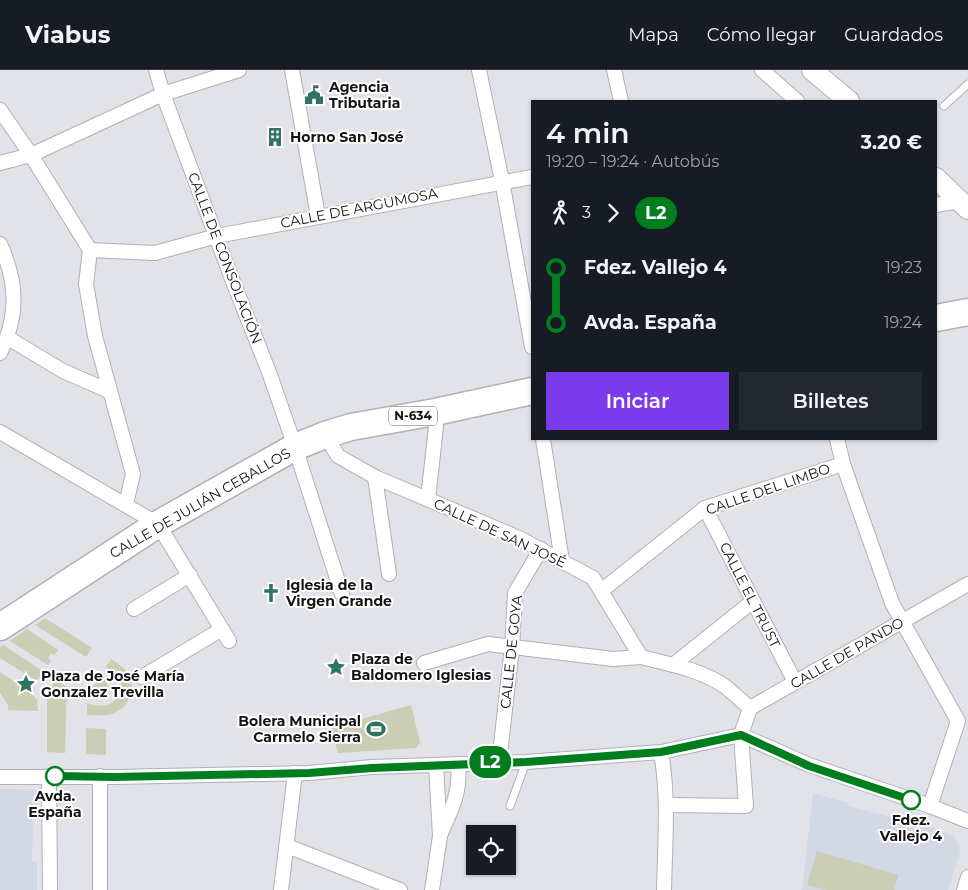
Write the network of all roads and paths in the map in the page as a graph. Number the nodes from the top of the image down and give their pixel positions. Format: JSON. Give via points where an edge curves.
{"nodes":[{"id":1,"x":156,"y":70,"type":"edge"},
{"id":2,"x":238,"y":70,"type":"edge"},
{"id":3,"x":292,"y":70,"type":"edge"},
{"id":4,"x":479,"y":70,"type":"edge"},
{"id":5,"x":614,"y":70,"type":"edge"},
{"id":6,"x":762,"y":70,"type":"edge"},
{"id":7,"x":812,"y":70,"type":"edge"},
{"id":8,"x":968,"y":84,"type":"edge"},
{"id":9,"x":163,"y":94,"type":"junction"},
{"id":10,"x":839,"y":98,"type":"edge"},
{"id":11,"x":621,"y":100,"type":"edge"},
{"id":12,"x":796,"y":100,"type":"edge"},
{"id":13,"x":944,"y":106,"type":"dead end"},
{"id":14,"x":0,"y":110,"type":"edge"},
{"id":15,"x":31,"y":155,"type":"junction"},
{"id":16,"x":0,"y":163,"type":"edge"},
{"id":17,"x":531,"y":176,"type":"edge"},
{"id":18,"x":937,"y":179,"type":"edge"},
{"id":19,"x":502,"y":181,"type":"junction"},
{"id":20,"x":937,"y":205,"type":"edge"},
{"id":21,"x":964,"y":205,"type":"edge"},
{"id":22,"x":318,"y":216,"type":"junction"},
{"id":23,"x":217,"y":236,"type":"junction"},
{"id":24,"x":0,"y":244,"type":"edge"},
{"id":25,"x":90,"y":250,"type":"junction"},
{"id":26,"x":527,"y":281,"type":"edge"},
{"id":27,"x":968,"y":312,"type":"edge"},
{"id":28,"x":937,"y":318,"type":"edge"},
{"id":29,"x":531,"y":334,"type":"edge"},
{"id":30,"x":8,"y":338,"type":"junction"},
{"id":31,"x":0,"y":353,"type":"edge"},
{"id":32,"x":110,"y":391,"type":"junction"},
{"id":33,"x":531,"y":391,"type":"edge"},
{"id":34,"x":435,"y":412,"type":"junction"},
{"id":35,"x":0,"y":432,"type":"edge"},
{"id":36,"x":325,"y":435,"type":"junction"},
{"id":37,"x":543,"y":440,"type":"edge"},
{"id":38,"x":837,"y":440,"type":"edge"},
{"id":39,"x":295,"y":447,"type":"junction"},
{"id":40,"x":843,"y":464,"type":"junction"},
{"id":41,"x":375,"y":477,"type":"junction"},
{"id":42,"x":428,"y":499,"type":"junction"},
{"id":43,"x":126,"y":504,"type":"junction"},
{"id":44,"x":705,"y":508,"type":"junction"},
{"id":45,"x":158,"y":524,"type":"junction"},
{"id":46,"x":541,"y":549,"type":"junction"},
{"id":47,"x":562,"y":561,"type":"junction"},
{"id":48,"x":389,"y":574,"type":"dead end"},
{"id":49,"x":190,"y":575,"type":"junction"},
{"id":50,"x":968,"y":584,"type":"edge"},
{"id":51,"x":601,"y":591,"type":"junction"},
{"id":52,"x":342,"y":594,"type":"dead end"},
{"id":53,"x":753,"y":601,"type":"junction"},
{"id":54,"x":134,"y":609,"type":"dead end"},
{"id":55,"x":902,"y":622,"type":"junction"},
{"id":56,"x":0,"y":627,"type":"edge"},
{"id":57,"x":512,"y":648,"type":"junction"},
{"id":58,"x":641,"y":657,"type":"junction"},
{"id":59,"x":424,"y":663,"type":"dead end"},
{"id":60,"x":673,"y":665,"type":"junction"},
{"id":61,"x":142,"y":677,"type":"dead end"},
{"id":62,"x":795,"y":682,"type":"junction"},
{"id":63,"x":750,"y":708,"type":"junction"},
{"id":64,"x":741,"y":735,"type":"junction"},
{"id":65,"x":661,"y":752,"type":"junction"},
{"id":66,"x":499,"y":762,"type":"junction"},
{"id":67,"x":526,"y":762,"type":"junction"},
{"id":68,"x":458,"y":764,"type":"junction"},
{"id":69,"x":436,"y":765,"type":"junction"},
{"id":70,"x":295,"y":773,"type":"junction"},
{"id":71,"x":49,"y":776,"type":"junction"},
{"id":72,"x":100,"y":776,"type":"junction"},
{"id":73,"x":0,"y":777,"type":"edge"},
{"id":74,"x":666,"y":805,"type":"junction"},
{"id":75,"x":510,"y":806,"type":"dead end"},
{"id":76,"x":930,"y":806,"type":"junction"},
{"id":77,"x":968,"y":821,"type":"edge"},
{"id":78,"x":440,"y":836,"type":"junction"},
{"id":79,"x":287,"y":846,"type":"junction"},
{"id":80,"x":968,"y":877,"type":"edge"},
{"id":81,"x":50,"y":890,"type":"edge"},
{"id":82,"x":100,"y":890,"type":"edge"},
{"id":83,"x":281,"y":890,"type":"edge"},
{"id":84,"x":400,"y":890,"type":"edge"},
{"id":85,"x":432,"y":890,"type":"edge"},
{"id":86,"x":664,"y":890,"type":"edge"},
{"id":87,"x":964,"y":890,"type":"edge"}],
"edges":[{"from":1,"to":9,"type":"street","name":"CALLE DE CONSOLACIÓN"},
{"from":2,"to":9,"type":"street"},
{"from":3,"to":22,"type":"street"},
{"from":4,"to":19,"type":"street"},
{"from":5,"to":11,"type":"street"},
{"from":6,"to":12,"type":"street"},
{"from":7,"to":10,"type":"main road"},
{"from":8,"to":13,"type":"lane"},
{"from":9,"to":15,"type":"street"},
{"from":9,"to":23,"type":"street","name":"CALLE DE CONSOLACIÓN"},
{"from":14,"to":15,"type":"street"},
{"from":15,"to":16,"type":"street"},
{"from":15,"to":25,"type":"street"},
{"from":17,"to":19,"type":"street","name":"CALLE DE ARGUMOSA"},
{"from":18,"to":21,"type":"main road"},
{"from":19,"to":22,"type":"street","name":"CALLE DE ARGUMOSA"},
{"from":19,"to":26,"type":"street"},
{"from":20,"to":21,"type":"street"},
{"from":22,"to":23,"type":"street","name":"CALLE DE ARGUMOSA"},
{"from":23,"to":25,"type":"street","name":"CALLE DE ARGUMOSA","via":[[155,253]]},
{"from":23,"to":39,"type":"street","name":"CALLE DE CONSOLACIÓN"},
{"from":24,"to":30,"type":"street","via":[[14,290],[14,314]]},
{"from":25,"to":32,"type":"street","via":[[86,284],[95,336]]},
{"from":26,"to":29,"type":"street"},
{"from":27,"to":28,"type":"highway"},
{"from":30,"to":31,"type":"street"},
{"from":30,"to":32,"type":"street","via":[[63,371]]},
{"from":32,"to":43,"type":"street","via":[[133,474]]},
{"from":33,"to":34,"type":"highway","name":"CALLE DE JULIÁN CEBALLOS","number":"N-634"},
{"from":34,"to":36,"type":"highway","name":"CALLE DE JULIÁN CEBALLOS","number":"N-634","via":[[351,427]]},
{"from":34,"to":42,"type":"street"},
{"from":35,"to":43,"type":"street"},
{"from":36,"to":39,"type":"highway","name":"CALLE DE JULIÁN CEBALLOS","number":"N-634"},
{"from":36,"to":41,"type":"street","via":[[338,456]]},
{"from":37,"to":47,"type":"street"},
{"from":38,"to":40,"type":"street"},
{"from":39,"to":45,"type":"highway","name":"CALLE DE JULIÁN CEBALLOS","number":"N-634"},
{"from":39,"to":52,"type":"street","name":"CALLE DE CONSOLACIÓN"},
{"from":40,"to":44,"type":"street","name":"CALLE DEL LIMBO"},
{"from":40,"to":55,"type":"street","via":[[892,603]]},
{"from":41,"to":42,"type":"street","name":"CALLE DE SAN JOSÉ"},
{"from":41,"to":48,"type":"street"},
{"from":42,"to":46,"type":"street","name":"CALLE DE SAN JOSÉ"},
{"from":43,"to":45,"type":"street"},
{"from":44,"to":51,"type":"street","name":"CALLE DEL LIMBO"},
{"from":44,"to":53,"type":"street","name":"CALLE EL TRUST"},
{"from":45,"to":49,"type":"street"},
{"from":45,"to":56,"type":"highway","name":"CALLE DE JULIÁN CEBALLOS","number":"N-634"},
{"from":46,"to":47,"type":"street","name":"CALLE DE SAN JOSÉ"},
{"from":46,"to":57,"type":"street","name":"CALLE DE GOYA","via":[[515,593]]},
{"from":47,"to":51,"type":"street","name":"CALLE DE SAN JOSÉ","via":[[593,578]]},
{"from":49,"to":54,"type":"street"},
{"from":49,"to":61,"type":"street","via":[[226,635]]},
{"from":50,"to":55,"type":"street","name":"CALLE DE PANDO"},
{"from":51,"to":58,"type":"street","name":"CALLE DE SAN JOSÉ"},
{"from":53,"to":60,"type":"street"},
{"from":53,"to":62,"type":"street","name":"CALLE EL TRUST"},
{"from":55,"to":62,"type":"street","name":"CALLE DE PANDO"},
{"from":55,"to":76,"type":"street","via":[[958,721]]},
{"from":57,"to":58,"type":"street","via":[[613,658]]},
{"from":57,"to":59,"type":"street","via":[[488,644]]},
{"from":57,"to":66,"type":"street","name":"CALLE DE GOYA"},
{"from":58,"to":60,"type":"street"},
{"from":60,"to":63,"type":"street","via":[[710,678]]},
{"from":62,"to":63,"type":"street","name":"CALLE DE PANDO"},
{"from":63,"to":64,"type":"street"},
{"from":64,"to":65,"type":"street"},
{"from":64,"to":74,"type":"street","via":[[746,806]]},
{"from":64,"to":76,"type":"street","via":[[809,766]]},
{"from":65,"to":67,"type":"street"},
{"from":65,"to":74,"type":"street"},
{"from":66,"to":67,"type":"street"},
{"from":66,"to":68,"type":"street"},
{"from":67,"to":75,"type":"lane"},
{"from":68,"to":69,"type":"street"},
{"from":68,"to":78,"type":"street","via":[[456,801]]},
{"from":69,"to":70,"type":"street"},
{"from":69,"to":78,"type":"street"},
{"from":70,"to":72,"type":"street"},
{"from":70,"to":79,"type":"street"},
{"from":71,"to":72,"type":"street"},
{"from":71,"to":73,"type":"street"},
{"from":71,"to":81,"type":"street"},
{"from":72,"to":82,"type":"street"},
{"from":74,"to":86,"type":"street"},
{"from":76,"to":77,"type":"street"},
{"from":78,"to":85,"type":"street"},
{"from":79,"to":83,"type":"street"},
{"from":79,"to":84,"type":"street"},
{"from":80,"to":87,"type":"street"}]}
